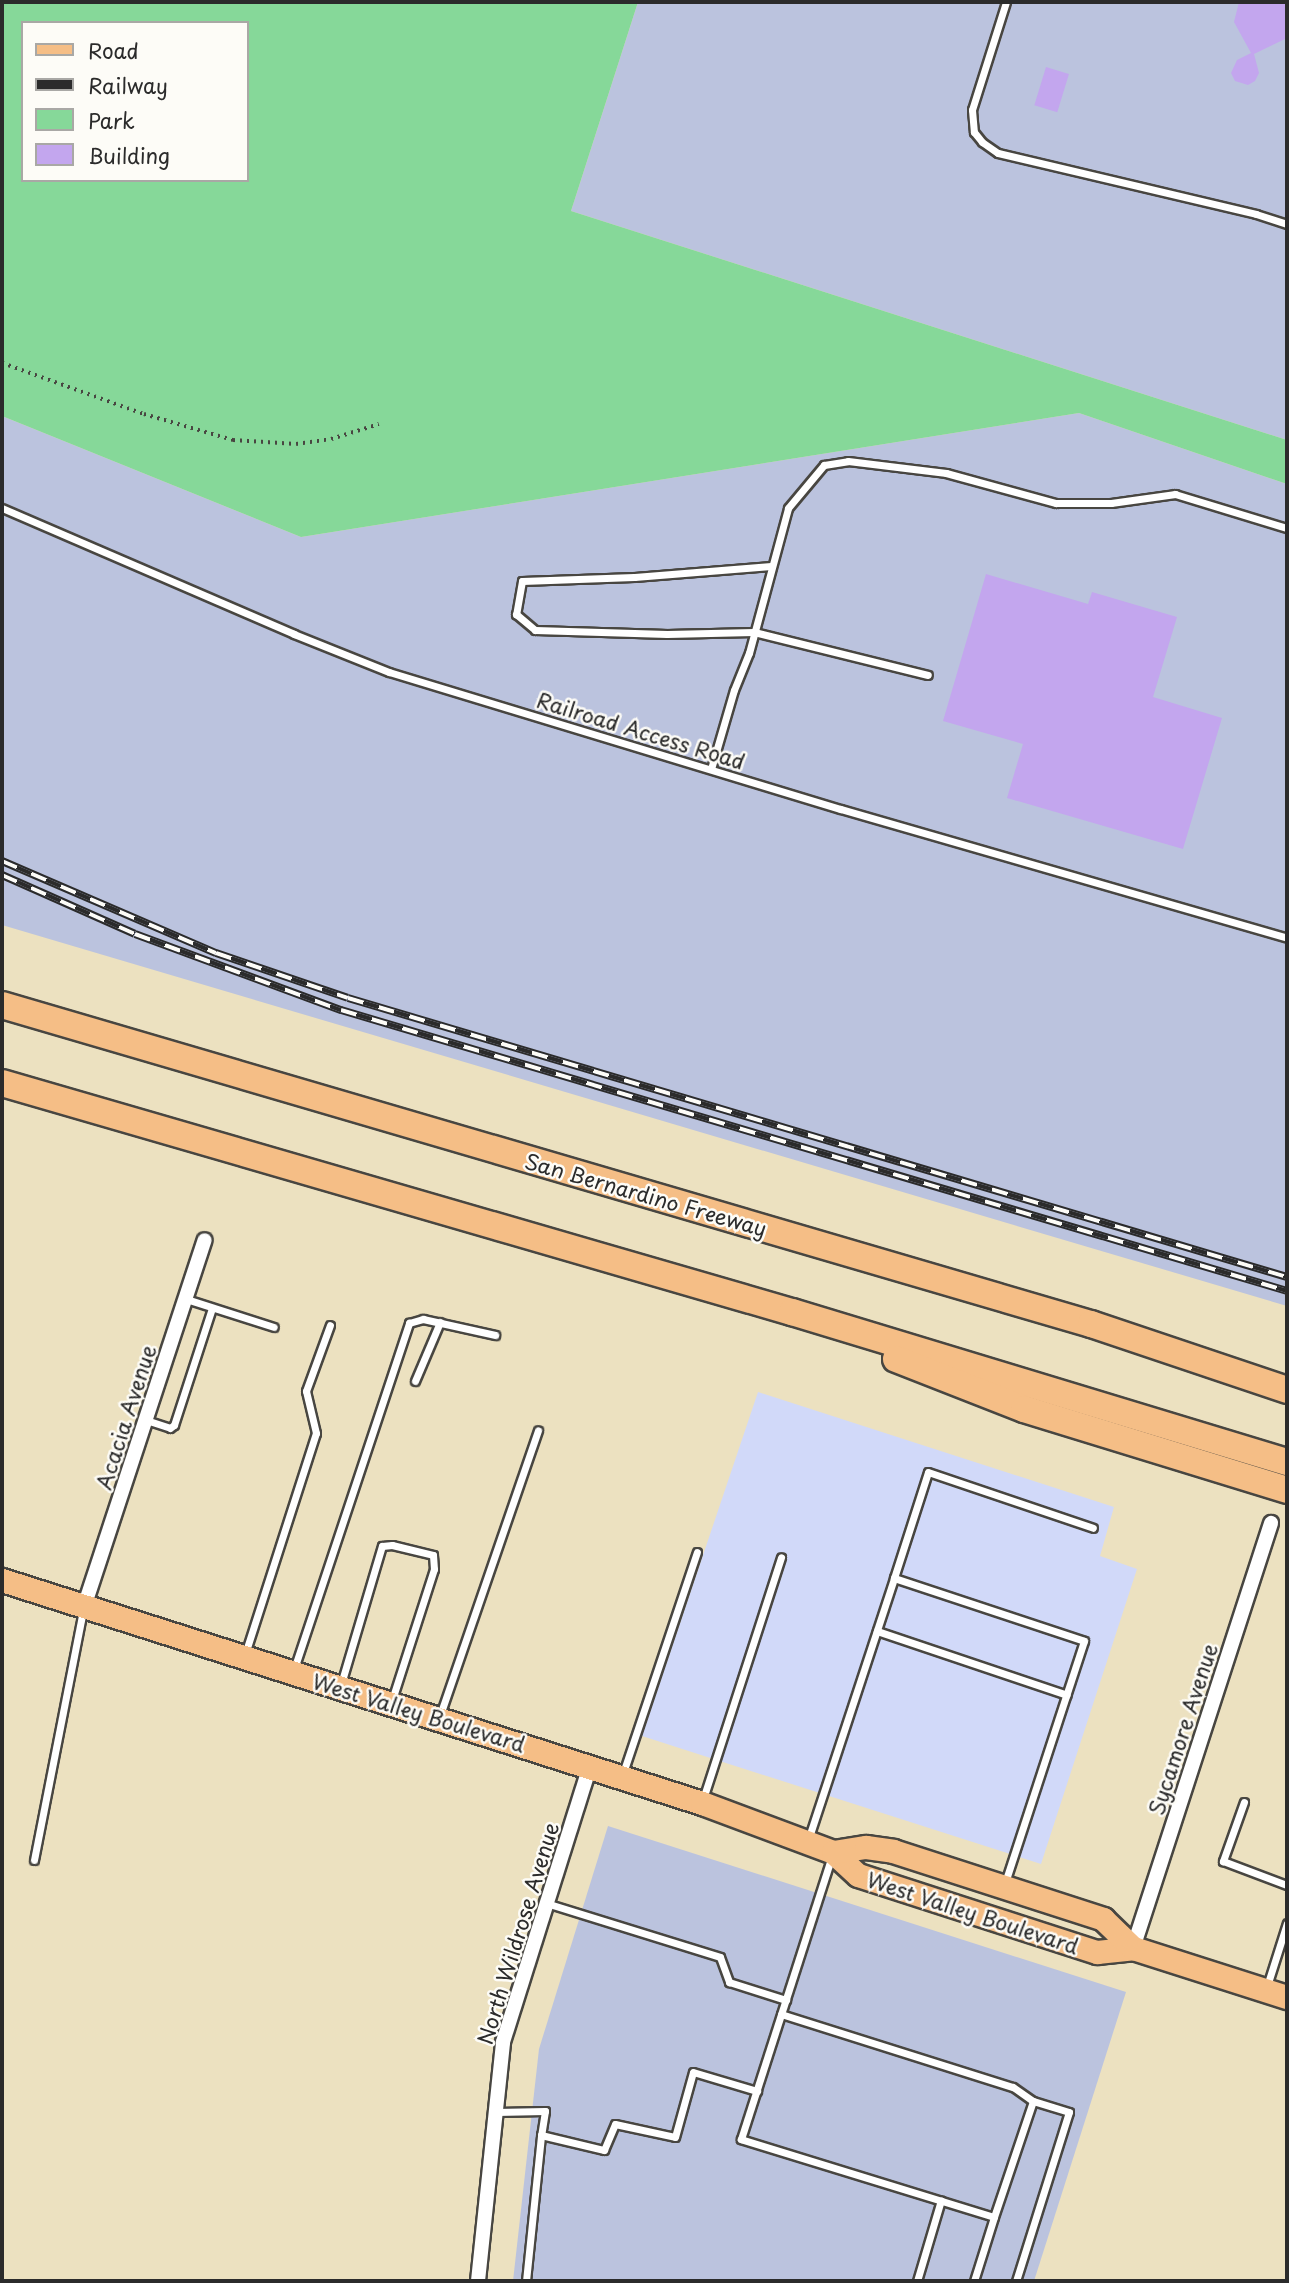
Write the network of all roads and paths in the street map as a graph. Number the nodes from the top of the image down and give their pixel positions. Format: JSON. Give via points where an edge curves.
{"nodes":[{"id":1,"x":1006,"y":2,"type":"edge"},
{"id":2,"x":1287,"y":224,"type":"edge"},
{"id":3,"x":2,"y":363,"type":"edge"},
{"id":4,"x":379,"y":424,"type":"dead end"},
{"id":5,"x":2,"y":508,"type":"edge"},
{"id":6,"x":1287,"y":528,"type":"edge"},
{"id":7,"x":771,"y":566,"type":"junction"},
{"id":8,"x":754,"y":632,"type":"junction"},
{"id":9,"x":928,"y":675,"type":"dead end"},
{"id":10,"x":711,"y":769,"type":"junction"},
{"id":11,"x":1287,"y":938,"type":"edge"},
{"id":12,"x":2,"y":1004,"type":"edge"},
{"id":13,"x":2,"y":1083,"type":"edge"},
{"id":14,"x":205,"y":1240,"type":"dead end"},
{"id":15,"x":186,"y":1299,"type":"junction"},
{"id":16,"x":212,"y":1308,"type":"junction"},
{"id":17,"x":792,"y":1312,"type":"junction"},
{"id":18,"x":440,"y":1322,"type":"junction"},
{"id":19,"x":330,"y":1325,"type":"dead end"},
{"id":20,"x":274,"y":1328,"type":"dead end"},
{"id":21,"x":495,"y":1335,"type":"dead end"},
{"id":22,"x":1174,"y":1350,"type":"junction"},
{"id":23,"x":1287,"y":1371,"type":"edge"},
{"id":24,"x":415,"y":1381,"type":"dead end"},
{"id":25,"x":1287,"y":1391,"type":"edge"},
{"id":26,"x":146,"y":1420,"type":"junction"},
{"id":27,"x":538,"y":1430,"type":"dead end"},
{"id":28,"x":1287,"y":1462,"type":"edge"},
{"id":29,"x":1287,"y":1490,"type":"edge"},
{"id":30,"x":1271,"y":1523,"type":"dead end"},
{"id":31,"x":1093,"y":1528,"type":"dead end"},
{"id":32,"x":697,"y":1552,"type":"dead end"},
{"id":33,"x":781,"y":1557,"type":"dead end"},
{"id":34,"x":894,"y":1578,"type":"junction"},
{"id":35,"x":2,"y":1580,"type":"edge"},
{"id":36,"x":84,"y":1607,"type":"junction"},
{"id":37,"x":877,"y":1630,"type":"junction"},
{"id":38,"x":244,"y":1658,"type":"junction"},
{"id":39,"x":293,"y":1673,"type":"junction"},
{"id":40,"x":340,"y":1688,"type":"junction"},
{"id":41,"x":1067,"y":1695,"type":"junction"},
{"id":42,"x":391,"y":1704,"type":"junction"},
{"id":43,"x":439,"y":1719,"type":"junction"},
{"id":44,"x":590,"y":1766,"type":"junction"},
{"id":45,"x":622,"y":1777,"type":"junction"},
{"id":46,"x":1244,"y":1802,"type":"dead end"},
{"id":47,"x":702,"y":1803,"type":"junction"},
{"id":48,"x":807,"y":1843,"type":"junction"},
{"id":49,"x":833,"y":1852,"type":"junction"},
{"id":50,"x":34,"y":1860,"type":"dead end"},
{"id":51,"x":1287,"y":1885,"type":"edge"},
{"id":52,"x":1003,"y":1886,"type":"junction"},
{"id":53,"x":546,"y":1903,"type":"junction"},
{"id":54,"x":1287,"y":1923,"type":"edge"},
{"id":55,"x":1133,"y":1948,"type":"junction"},
{"id":56,"x":1276,"y":1993,"type":"edge"},
{"id":57,"x":786,"y":2000,"type":"junction"},
{"id":58,"x":781,"y":2014,"type":"junction"},
{"id":59,"x":757,"y":2091,"type":"junction"},
{"id":60,"x":1033,"y":2101,"type":"junction"},
{"id":61,"x":495,"y":2112,"type":"junction"},
{"id":62,"x":541,"y":2135,"type":"junction"},
{"id":63,"x":941,"y":2200,"type":"junction"},
{"id":64,"x":994,"y":2217,"type":"junction"},
{"id":65,"x":478,"y":2281,"type":"edge"},
{"id":66,"x":526,"y":2281,"type":"edge"},
{"id":67,"x":917,"y":2281,"type":"edge"},
{"id":68,"x":974,"y":2281,"type":"edge"},
{"id":69,"x":1016,"y":2281,"type":"edge"}],
"edges":[{"from":1,"to":2,"type":"lane","via":[[972,110],[974,132],[982,142],[998,153]]},
{"from":3,"to":4,"type":"path","via":[[233,440],[296,444]]},
{"from":5,"to":10,"type":"lane","name":"Railroad Access Road","via":[[390,672]]},
{"from":6,"to":7,"type":"lane","via":[[1175,494],[1111,503],[1056,503],[946,473],[848,461],[824,465],[788,508]]},
{"from":7,"to":8,"type":"lane"},
{"from":7,"to":8,"type":"lane","via":[[522,581],[516,614],[535,630]]},
{"from":8,"to":9,"type":"lane"},
{"from":8,"to":10,"type":"lane"},
{"from":10,"to":11,"type":"lane","name":"Railroad Access Road"},
{"from":12,"to":22,"type":"highway","name":"San Bernardino Freeway"},
{"from":13,"to":17,"type":"highway"},
{"from":14,"to":15,"type":"street","name":"Acacia Avenue"},
{"from":15,"to":16,"type":"lane"},
{"from":15,"to":26,"type":"street","name":"Acacia Avenue"},
{"from":16,"to":20,"type":"lane"},
{"from":16,"to":26,"type":"lane","via":[[174,1425],[165,1427]]},
{"from":17,"to":28,"type":"highway"},
{"from":17,"to":29,"type":"highway","via":[[932,1375],[1024,1409]]},
{"from":18,"to":21,"type":"lane"},
{"from":18,"to":24,"type":"lane"},
{"from":18,"to":39,"type":"lane","via":[[414,1319],[405,1330]]},
{"from":19,"to":38,"type":"lane","via":[[306,1391],[316,1433]]},
{"from":22,"to":23,"type":"highway"},
{"from":22,"to":25,"type":"highway","name":"San Bernardino Freeway"},
{"from":26,"to":36,"type":"street","name":"Acacia Avenue"},
{"from":27,"to":43,"type":"lane"},
{"from":30,"to":55,"type":"street","name":"Sycamore Avenue"},
{"from":31,"to":34,"type":"lane","via":[[928,1472]]},
{"from":32,"to":45,"type":"lane"},
{"from":33,"to":47,"type":"lane"},
{"from":34,"to":37,"type":"lane"},
{"from":34,"to":41,"type":"lane","via":[[1084,1641]]},
{"from":35,"to":36,"type":"main road","name":"West Valley Boulevard"},
{"from":36,"to":38,"type":"main road","name":"West Valley Boulevard"},
{"from":36,"to":50,"type":"lane"},
{"from":37,"to":41,"type":"lane"},
{"from":37,"to":48,"type":"lane"},
{"from":38,"to":39,"type":"main road","name":"West Valley Boulevard"},
{"from":39,"to":40,"type":"main road","name":"West Valley Boulevard"},
{"from":40,"to":42,"type":"main road","name":"West Valley Boulevard"},
{"from":40,"to":42,"type":"lane","via":[[382,1546],[433,1555],[434,1569]]},
{"from":41,"to":52,"type":"lane"},
{"from":42,"to":43,"type":"main road","name":"West Valley Boulevard"},
{"from":43,"to":44,"type":"main road","name":"West Valley Boulevard"},
{"from":44,"to":45,"type":"main road","name":"West Valley Boulevard"},
{"from":44,"to":53,"type":"street","name":"North Wildrose Avenue"},
{"from":45,"to":47,"type":"main road","name":"West Valley Boulevard"},
{"from":46,"to":51,"type":"lane","via":[[1223,1861]]},
{"from":47,"to":48,"type":"main road","name":"West Valley Boulevard"},
{"from":48,"to":49,"type":"main road","name":"West Valley Boulevard"},
{"from":49,"to":52,"type":"main road","name":"West Valley Boulevard","via":[[866,1847],[893,1851]]},
{"from":49,"to":55,"type":"main road","name":"West Valley Boulevard","via":[[858,1875],[1097,1952]]},
{"from":49,"to":57,"type":"lane"},
{"from":52,"to":55,"type":"main road","name":"West Valley Boulevard","via":[[1104,1919]]},
{"from":53,"to":57,"type":"lane","via":[[720,1957],[729,1982]]},
{"from":53,"to":61,"type":"street","name":"North Wildrose Avenue","via":[[503,2042]]},
{"from":54,"to":56,"type":"lane"},
{"from":55,"to":56,"type":"main road"},
{"from":57,"to":58,"type":"lane"},
{"from":58,"to":59,"type":"lane"},
{"from":58,"to":60,"type":"lane","via":[[1013,2087]]},
{"from":59,"to":62,"type":"lane","via":[[693,2072],[675,2137],[615,2124],[604,2150]]},
{"from":59,"to":63,"type":"lane","via":[[741,2139]]},
{"from":60,"to":64,"type":"lane"},
{"from":60,"to":69,"type":"lane","via":[[1069,2112]]},
{"from":61,"to":62,"type":"lane","via":[[545,2111]]},
{"from":61,"to":65,"type":"street","name":"North Wildrose Avenue"},
{"from":62,"to":66,"type":"lane"},
{"from":63,"to":64,"type":"lane"},
{"from":63,"to":67,"type":"lane"},
{"from":64,"to":68,"type":"lane"}]}
